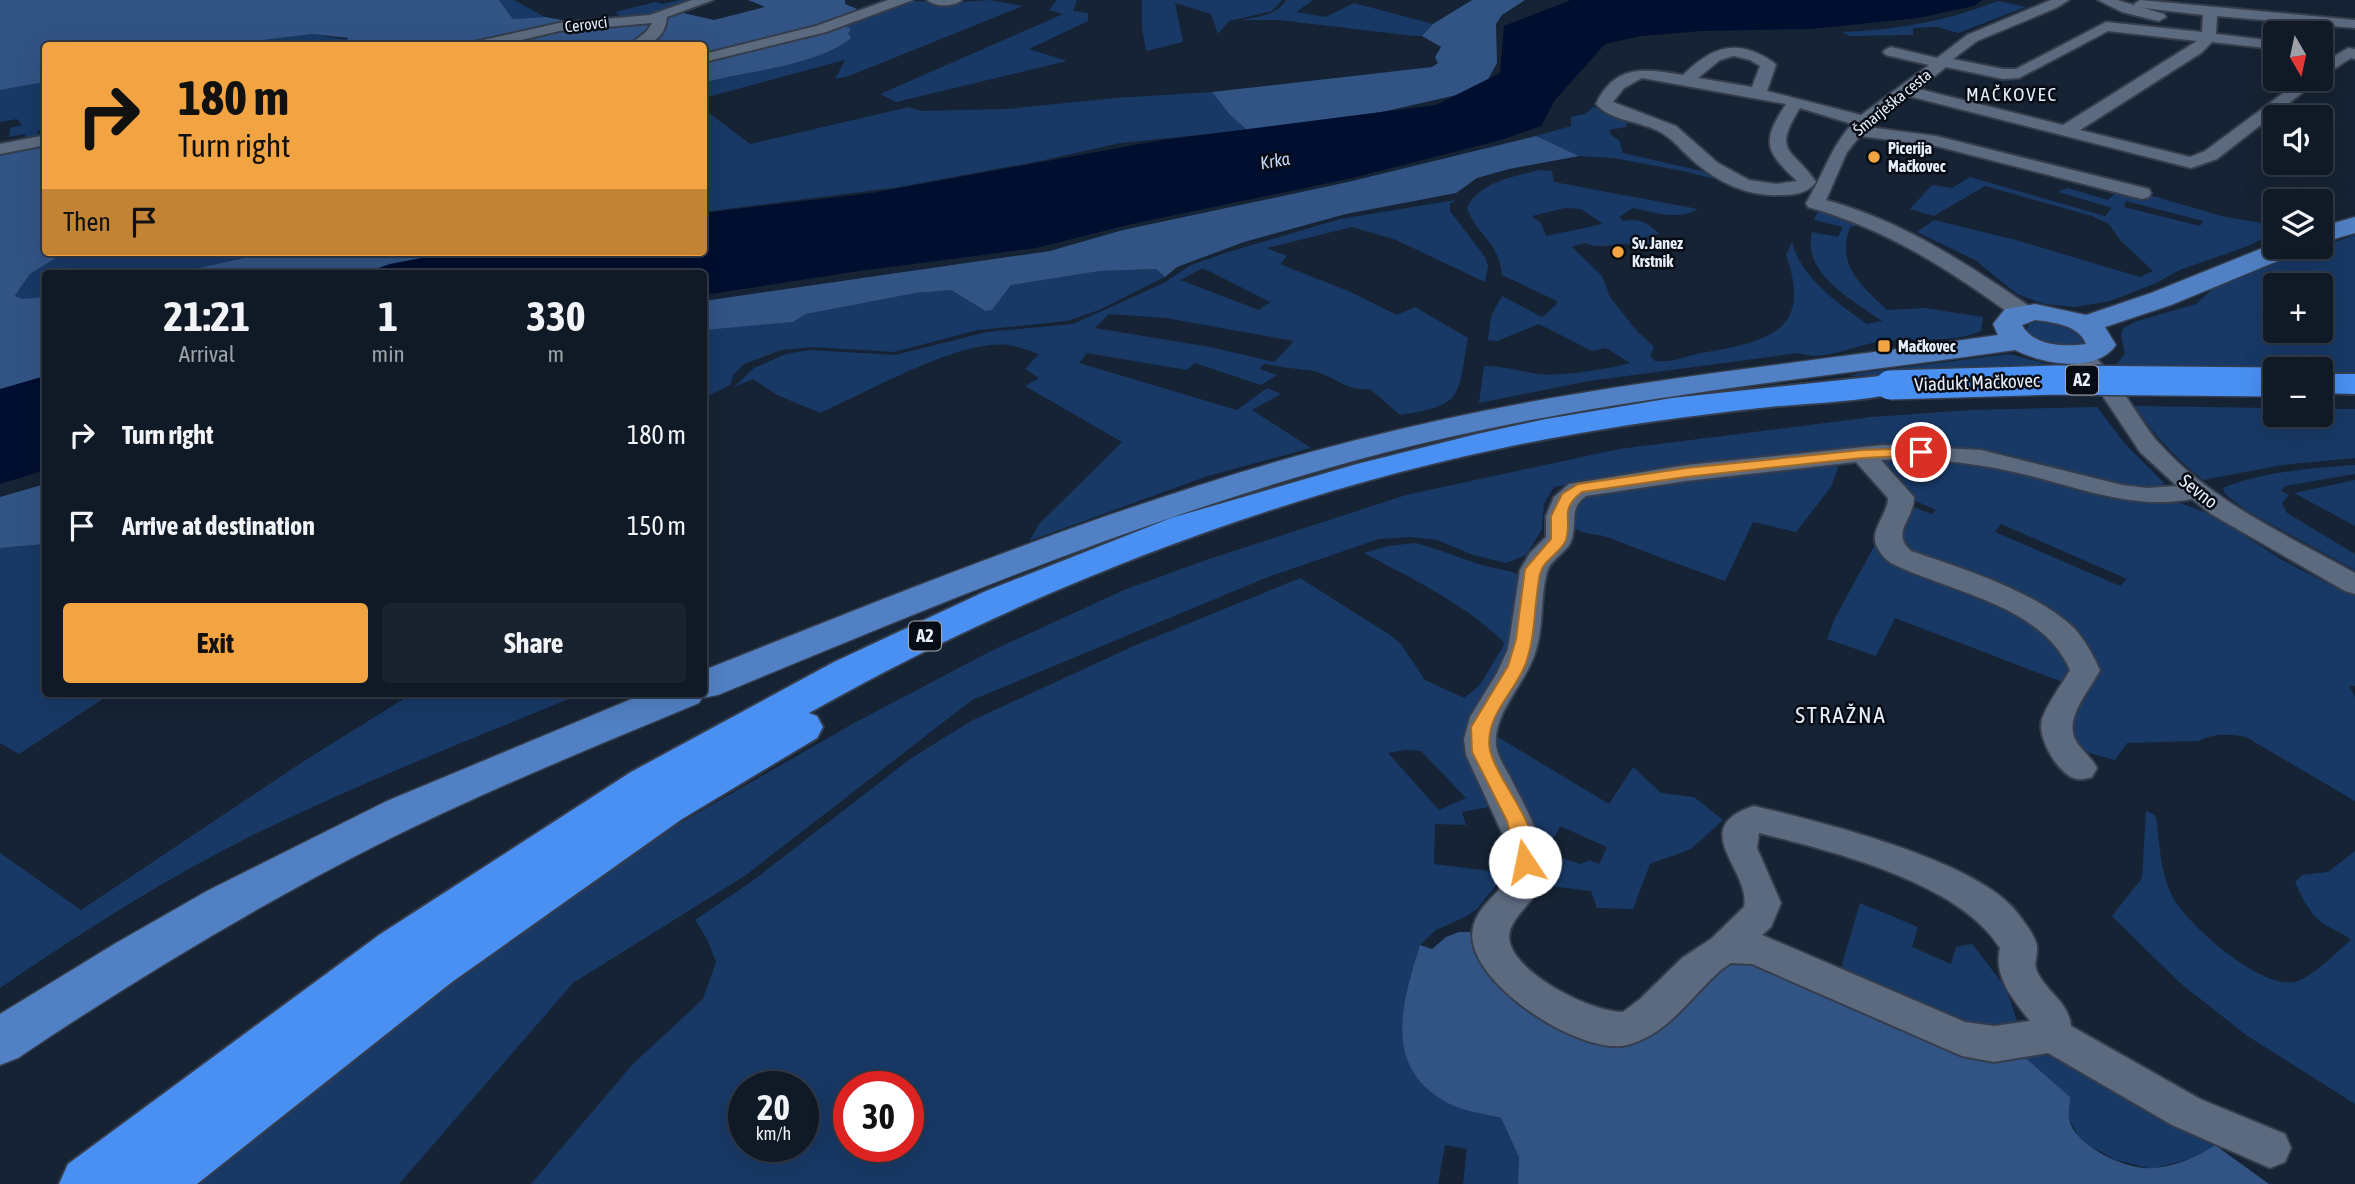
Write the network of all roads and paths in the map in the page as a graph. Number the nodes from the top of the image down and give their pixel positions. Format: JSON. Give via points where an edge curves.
{"nodes":[{"id":1,"x":706,"y":0,"type":"edge"},
{"id":2,"x":906,"y":0,"type":"edge"},
{"id":3,"x":934,"y":0,"type":"edge"},
{"id":4,"x":955,"y":0,"type":"edge"},
{"id":5,"x":2062,"y":0,"type":"edge"},
{"id":6,"x":2105,"y":0,"type":"edge"},
{"id":7,"x":2141,"y":4,"type":"dead end"},
{"id":8,"x":656,"y":16,"type":"junction"},
{"id":9,"x":2210,"y":24,"type":"junction"},
{"id":10,"x":2355,"y":24,"type":"edge"},
{"id":11,"x":2263,"y":41,"type":"edge"},
{"id":12,"x":493,"y":42,"type":"edge"},
{"id":13,"x":642,"y":42,"type":"edge"},
{"id":14,"x":1891,"y":52,"type":"dead end"},
{"id":15,"x":2333,"y":52,"type":"edge"},
{"id":16,"x":2352,"y":54,"type":"edge"},
{"id":17,"x":707,"y":57,"type":"edge"},
{"id":18,"x":1946,"y":63,"type":"junction"},
{"id":19,"x":2333,"y":65,"type":"edge"},
{"id":20,"x":2333,"y":69,"type":"edge"},
{"id":21,"x":2355,"y":69,"type":"edge"},
{"id":22,"x":2019,"y":73,"type":"junction"},
{"id":23,"x":1686,"y":82,"type":"junction"},
{"id":24,"x":1990,"y":89,"type":"dead end"},
{"id":25,"x":1903,"y":90,"type":"junction"},
{"id":26,"x":2296,"y":91,"type":"edge"},
{"id":27,"x":1758,"y":93,"type":"dead end"},
{"id":28,"x":1795,"y":103,"type":"junction"},
{"id":29,"x":1860,"y":126,"type":"junction"},
{"id":30,"x":2066,"y":131,"type":"junction"},
{"id":31,"x":42,"y":141,"type":"edge"},
{"id":32,"x":0,"y":149,"type":"edge"},
{"id":33,"x":2142,"y":193,"type":"dead end"},
{"id":34,"x":2355,"y":225,"type":"edge"},
{"id":35,"x":2333,"y":231,"type":"edge"},
{"id":36,"x":2263,"y":257,"type":"edge"},
{"id":37,"x":2083,"y":325,"type":"junction"},
{"id":38,"x":2022,"y":327,"type":"junction"},
{"id":39,"x":2080,"y":355,"type":"junction"},
{"id":40,"x":2263,"y":382,"type":"edge"},
{"id":41,"x":2333,"y":383,"type":"edge"},
{"id":42,"x":2355,"y":384,"type":"edge"},
{"id":43,"x":1896,"y":393,"type":"junction"},
{"id":44,"x":2263,"y":397,"type":"edge"},
{"id":45,"x":2333,"y":398,"type":"edge"},
{"id":46,"x":2355,"y":399,"type":"edge"},
{"id":47,"x":1862,"y":454,"type":"junction"},
{"id":48,"x":2198,"y":490,"type":"junction"},
{"id":49,"x":2355,"y":585,"type":"edge"},
{"id":50,"x":707,"y":684,"type":"edge"},
{"id":51,"x":675,"y":697,"type":"edge"},
{"id":52,"x":2081,"y":768,"type":"dead end"},
{"id":53,"x":1724,"y":949,"type":"junction"},
{"id":54,"x":2052,"y":1035,"type":"junction"},
{"id":55,"x":0,"y":1042,"type":"edge"},
{"id":56,"x":2270,"y":1148,"type":"dead end"},
{"id":57,"x":88,"y":1184,"type":"edge"},
{"id":58,"x":151,"y":1184,"type":"edge"}],
"edges":[{"from":1,"to":8,"type":"street","name":"Cerovci"},
{"from":2,"to":17,"type":"street","via":[[809,33]]},
{"from":3,"to":4,"type":"street"},
{"from":5,"to":18,"type":"street","name":"Šmarješka cesta","via":[[1974,37],[1959,46]]},
{"from":6,"to":9,"type":"street","via":[[2141,13]]},
{"from":7,"to":9,"type":"street"},
{"from":8,"to":12,"type":"street","name":"Cerovci","via":[[559,27]]},
{"from":8,"to":13,"type":"street","via":[[660,18],[658,27]]},
{"from":9,"to":10,"type":"street"},
{"from":9,"to":11,"type":"street"},
{"from":9,"to":22,"type":"street","via":[[2105,26]]},
{"from":9,"to":30,"type":"street","via":[[2196,50]]},
{"from":14,"to":18,"type":"street"},
{"from":15,"to":16,"type":"street"},
{"from":16,"to":19,"type":"street"},
{"from":18,"to":22,"type":"street"},
{"from":18,"to":25,"type":"street","name":"Šmarješka cesta"},
{"from":20,"to":21,"type":"street"},
{"from":22,"to":24,"type":"street"},
{"from":23,"to":27,"type":"street","via":[[1721,53],[1738,52],[1768,65]]},
{"from":23,"to":28,"type":"street"},
{"from":23,"to":28,"type":"street","via":[[1641,74],[1620,84],[1604,104],[1670,130],[1711,167],[1752,188],[1787,190],[1807,182],[1782,158],[1777,145],[1776,129]]},
{"from":25,"to":29,"type":"street","name":"Šmarješka cesta"},
{"from":25,"to":30,"type":"street"},
{"from":26,"to":30,"type":"street","via":[[2198,162],[2168,159]]},
{"from":28,"to":29,"type":"street"},
{"from":29,"to":33,"type":"street"},
{"from":29,"to":38,"type":"street","name":"Šmarješka cesta","via":[[1833,162],[1815,202],[1863,216],[1907,236]]},
{"from":31,"to":32,"type":"street"},
{"from":34,"to":35,"type":"main road"},
{"from":36,"to":37,"type":"main road"},
{"from":37,"to":38,"type":"main road","via":[[2060,316]]},
{"from":37,"to":39,"type":"main road","via":[[2094,331],[2101,345]]},
{"from":38,"to":39,"type":"main road","via":[[2055,353]]},
{"from":38,"to":50,"type":"main road","via":[[1454,426],[1270,474],[965,581]]},
{"from":39,"to":48,"type":"street","name":"Sevno","via":[[2149,447]]},
{"from":40,"to":43,"type":"highway","name":"Viadukt Mačkovec","number":"A2","bridge":true,"via":[[2056,380]]},
{"from":41,"to":42,"type":"highway"},
{"from":43,"to":44,"type":"highway","name":"Viadukt Mačkovec","number":"A2"},
{"from":43,"to":57,"type":"highway","number":"A2","via":[[1672,408],[1477,444],[1184,526],[1000,600],[849,672],[647,784],[397,950]]},
{"from":43,"to":58,"type":"highway","number":"A2","via":[[1637,431],[1383,486],[1213,539],[1020,618],[850,699],[666,807],[434,966]]},
{"from":45,"to":46,"type":"highway"},
{"from":47,"to":48,"type":"street","via":[[1921,452],[1996,460],[2136,495],[2165,497]]},
{"from":47,"to":52,"type":"street","via":[[1901,497],[1888,531],[1891,549],[2043,621],[2078,652],[2085,670],[2058,714],[2055,730],[2064,752]]},
{"from":47,"to":53,"type":"street","via":[[1686,472],[1578,489],[1567,497],[1559,516],[1559,539],[1533,569],[1525,639],[1516,666],[1480,727],[1481,752],[1525,846],[1526,878],[1511,901],[1497,912],[1489,934],[1496,955],[1513,976],[1546,1001],[1612,1030],[1634,1026],[1683,978]]},
{"from":48,"to":49,"type":"street","name":"Sevno","via":[[2272,539]]},
{"from":51,"to":55,"type":"main road","via":[[365,831],[222,904],[78,989]]},
{"from":53,"to":54,"type":"street","via":[[1755,948],[1962,1039],[1994,1044]]},
{"from":53,"to":54,"type":"street","via":[[1758,916],[1763,903],[1740,848],[1741,830],[1754,819],[1811,832],[1946,881],[1996,913],[2019,946],[2015,963],[2026,988],[2051,1018]]},
{"from":54,"to":56,"type":"street","via":[[2186,1112]]}]}
